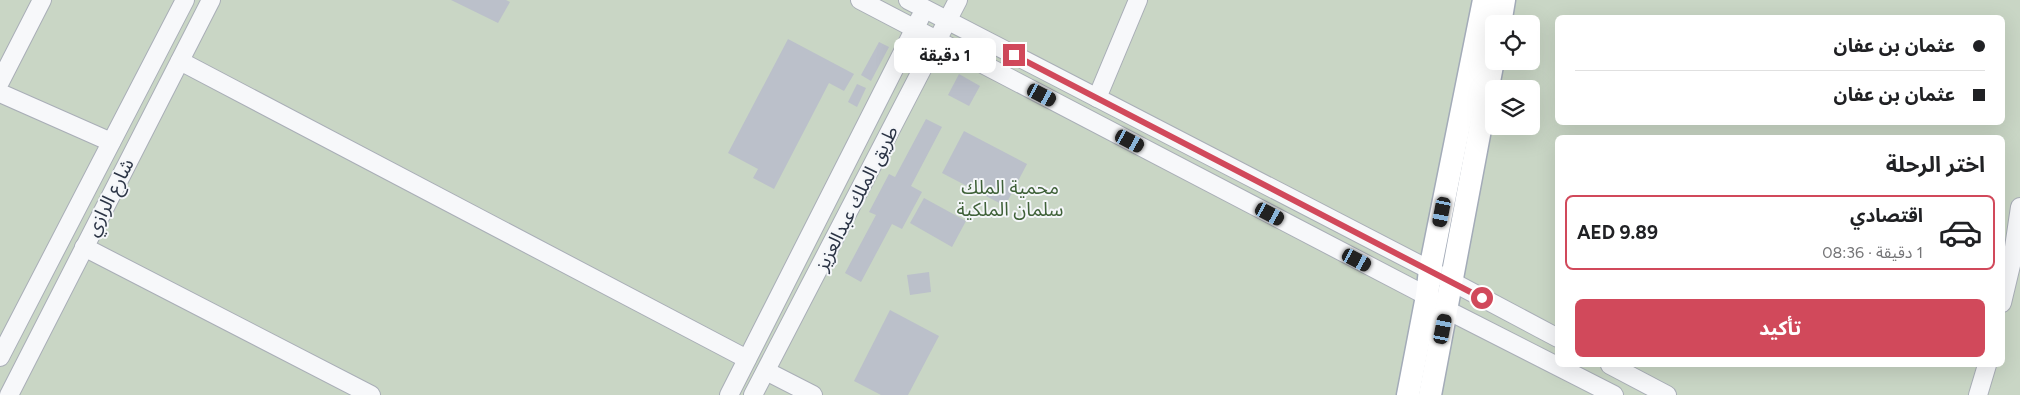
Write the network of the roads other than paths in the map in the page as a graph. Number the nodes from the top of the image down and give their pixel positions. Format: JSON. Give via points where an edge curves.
{"nodes":[{"id":1,"x":42,"y":0,"type":"edge"},
{"id":2,"x":185,"y":0,"type":"edge"},
{"id":3,"x":211,"y":0,"type":"edge"},
{"id":4,"x":860,"y":0,"type":"edge"},
{"id":5,"x":908,"y":0,"type":"edge"},
{"id":6,"x":958,"y":0,"type":"edge"},
{"id":7,"x":1138,"y":0,"type":"edge"},
{"id":8,"x":1484,"y":0,"type":"edge"},
{"id":9,"x":1504,"y":0,"type":"edge"},
{"id":10,"x":928,"y":4,"type":"edge"},
{"id":11,"x":1502,"y":15,"type":"edge"},
{"id":12,"x":948,"y":21,"type":"junction"},
{"id":13,"x":915,"y":29,"type":"junction"},
{"id":14,"x":937,"y":41,"type":"junction"},
{"id":15,"x":180,"y":61,"type":"junction"},
{"id":16,"x":1491,"y":70,"type":"edge"},
{"id":17,"x":0,"y":82,"type":"edge"},
{"id":18,"x":0,"y":93,"type":"edge"},
{"id":19,"x":1097,"y":98,"type":"junction"},
{"id":20,"x":112,"y":142,"type":"junction"},
{"id":21,"x":2020,"y":207,"type":"edge"},
{"id":22,"x":84,"y":247,"type":"junction"},
{"id":23,"x":2016,"y":262,"type":"edge"},
{"id":24,"x":1430,"y":270,"type":"junction"},
{"id":25,"x":1451,"y":282,"type":"junction"},
{"id":26,"x":2005,"y":294,"type":"edge"},
{"id":27,"x":1427,"y":296,"type":"junction"},
{"id":28,"x":1447,"y":310,"type":"junction"},
{"id":29,"x":1555,"y":336,"type":"edge"},
{"id":30,"x":0,"y":357,"type":"edge"},
{"id":31,"x":747,"y":359,"type":"junction"},
{"id":32,"x":1555,"y":365,"type":"edge"},
{"id":33,"x":1559,"y":367,"type":"edge"},
{"id":34,"x":1614,"y":367,"type":"edge"},
{"id":35,"x":1986,"y":367,"type":"edge"},
{"id":36,"x":766,"y":371,"type":"junction"},
{"id":37,"x":9,"y":395,"type":"edge"},
{"id":38,"x":370,"y":395,"type":"edge"},
{"id":39,"x":729,"y":395,"type":"edge"},
{"id":40,"x":753,"y":395,"type":"edge"},
{"id":41,"x":813,"y":395,"type":"edge"},
{"id":42,"x":1408,"y":395,"type":"edge"},
{"id":43,"x":1430,"y":395,"type":"edge"},
{"id":44,"x":1614,"y":395,"type":"edge"},
{"id":45,"x":1667,"y":395,"type":"edge"},
{"id":46,"x":1978,"y":395,"type":"edge"}],
"edges":[{"from":1,"to":17,"type":"street"},
{"from":2,"to":20,"type":"street","name":"شارع الرازي"},
{"from":3,"to":15,"type":"street","name":"شارع الرازي"},
{"from":4,"to":13,"type":"street"},
{"from":5,"to":10,"type":"street"},
{"from":6,"to":12,"type":"street","name":"طريق الملك عبدالعزيز"},
{"from":7,"to":19,"type":"street"},
{"from":8,"to":24,"type":"main road"},
{"from":9,"to":11,"type":"main road"},
{"from":10,"to":12,"type":"street"},
{"from":10,"to":13,"type":"street","name":"طريق الملك عبدالعزيز"},
{"from":12,"to":14,"type":"street","name":"طريق الملك عبدالعزيز"},
{"from":12,"to":19,"type":"street"},
{"from":13,"to":14,"type":"street"},
{"from":13,"to":31,"type":"street","name":"طريق الملك عبدالعزيز"},
{"from":14,"to":27,"type":"street"},
{"from":14,"to":36,"type":"street","name":"طريق الملك عبدالعزيز"},
{"from":15,"to":22,"type":"street","name":"شارع الرازي"},
{"from":15,"to":31,"type":"street"},
{"from":16,"to":25,"type":"main road"},
{"from":18,"to":20,"type":"street"},
{"from":19,"to":24,"type":"street"},
{"from":20,"to":30,"type":"street","name":"شارع الرازي"},
{"from":21,"to":23,"type":"street"},
{"from":22,"to":37,"type":"street","name":"شارع الرازي"},
{"from":22,"to":38,"type":"street"},
{"from":23,"to":26,"type":"street"},
{"from":24,"to":25,"type":"street"},
{"from":24,"to":27,"type":"main road"},
{"from":25,"to":28,"type":"main road"},
{"from":25,"to":29,"type":"street"},
{"from":27,"to":28,"type":"street"},
{"from":27,"to":42,"type":"main road"},
{"from":28,"to":32,"type":"street"},
{"from":28,"to":43,"type":"main road"},
{"from":31,"to":39,"type":"street","name":"طريق الملك عبدالعزيز"},
{"from":33,"to":44,"type":"street"},
{"from":34,"to":45,"type":"street"},
{"from":35,"to":46,"type":"street"},
{"from":36,"to":40,"type":"street","name":"طريق الملك عبدالعزيز"},
{"from":36,"to":41,"type":"street"}]}
